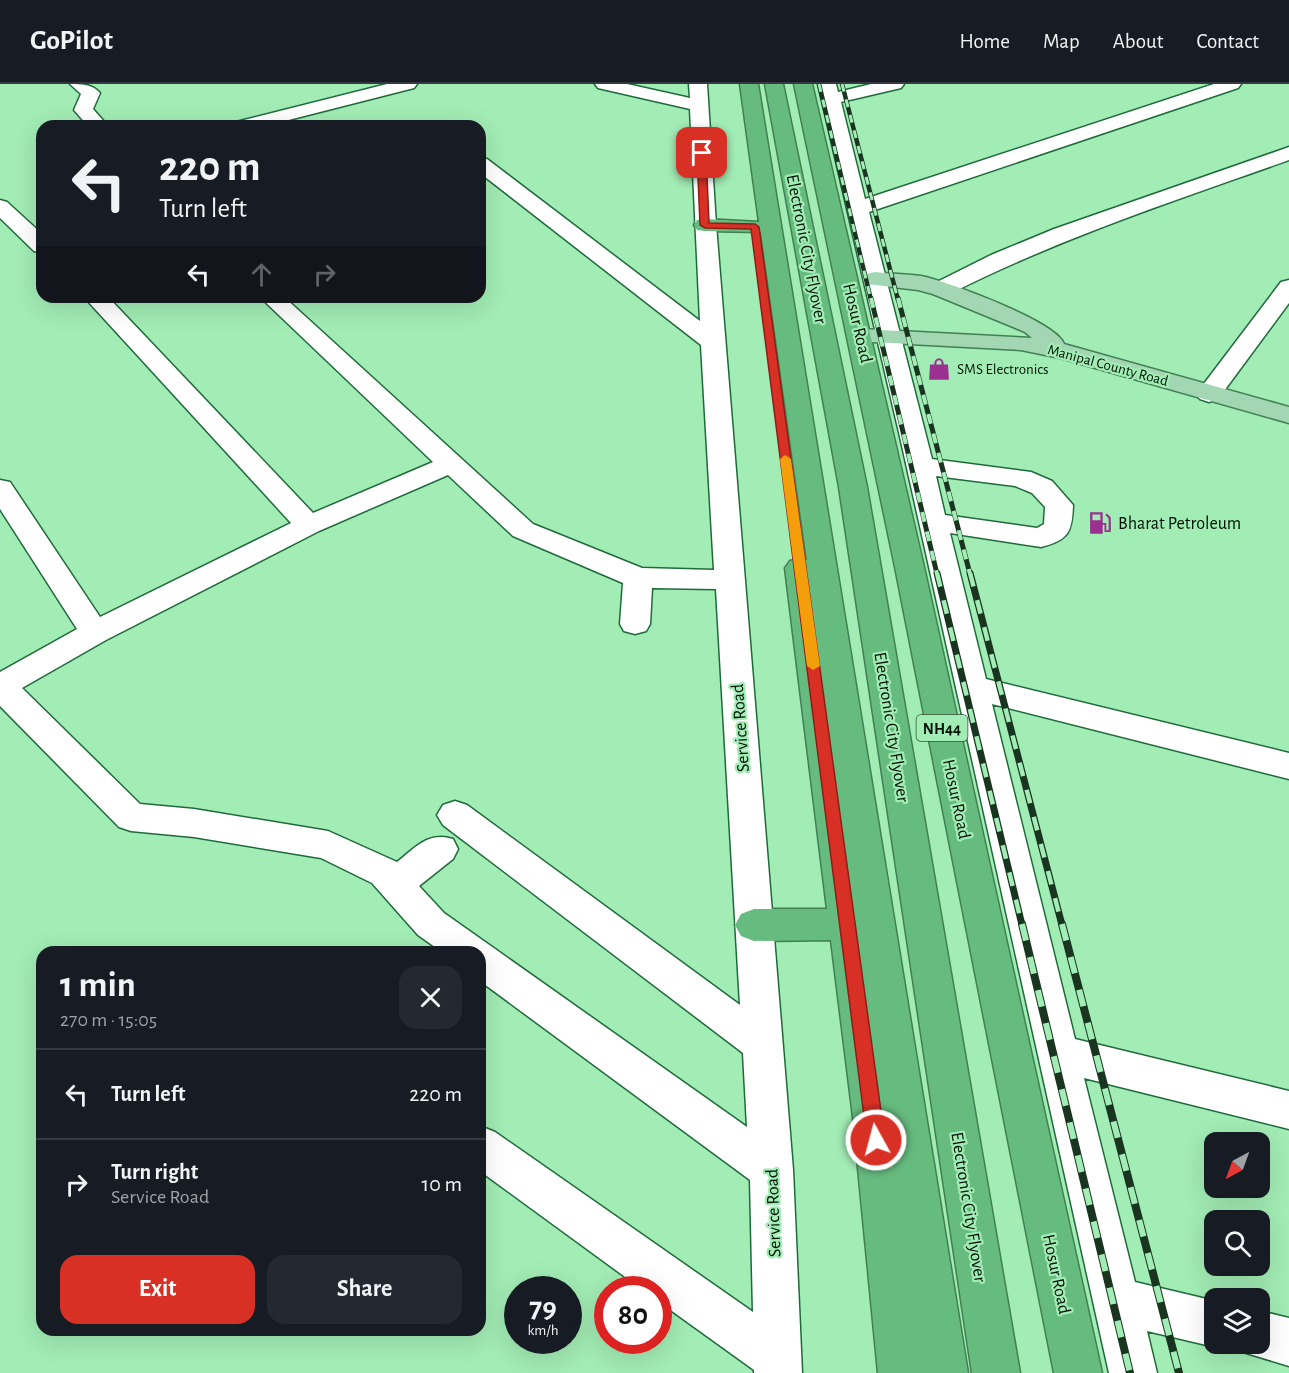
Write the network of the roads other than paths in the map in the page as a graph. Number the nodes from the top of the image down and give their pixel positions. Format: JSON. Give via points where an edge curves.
{"nodes":[{"id":1,"x":79,"y":84,"type":"edge"},
{"id":2,"x":408,"y":84,"type":"edge"},
{"id":3,"x":604,"y":84,"type":"edge"},
{"id":4,"x":736,"y":84,"type":"edge"},
{"id":5,"x":749,"y":84,"type":"edge"},
{"id":6,"x":774,"y":84,"type":"edge"},
{"id":7,"x":895,"y":84,"type":"edge"},
{"id":8,"x":1232,"y":84,"type":"edge"},
{"id":9,"x":820,"y":89,"type":"edge"},
{"id":10,"x":699,"y":95,"type":"edge"},
{"id":11,"x":93,"y":120,"type":"edge"},
{"id":12,"x":267,"y":120,"type":"edge"},
{"id":13,"x":1289,"y":153,"type":"edge"},
{"id":14,"x":486,"y":168,"type":"edge"},
{"id":15,"x":0,"y":206,"type":"edge"},
{"id":16,"x":857,"y":209,"type":"junction"},
{"id":17,"x":705,"y":225,"type":"junction"},
{"id":18,"x":755,"y":227,"type":"junction"},
{"id":19,"x":36,"y":240,"type":"edge"},
{"id":20,"x":875,"y":279,"type":"junction"},
{"id":21,"x":1289,"y":287,"type":"edge"},
{"id":22,"x":940,"y":289,"type":"junction"},
{"id":23,"x":101,"y":303,"type":"edge"},
{"id":24,"x":277,"y":303,"type":"edge"},
{"id":25,"x":874,"y":337,"type":"junction"},
{"id":26,"x":713,"y":342,"type":"junction"},
{"id":27,"x":1064,"y":351,"type":"junction"},
{"id":28,"x":1209,"y":394,"type":"junction"},
{"id":29,"x":1289,"y":415,"type":"edge"},
{"id":30,"x":451,"y":464,"type":"junction"},
{"id":31,"x":919,"y":466,"type":"junction"},
{"id":32,"x":0,"y":488,"type":"edge"},
{"id":33,"x":932,"y":522,"type":"junction"},
{"id":34,"x":309,"y":525,"type":"junction"},
{"id":35,"x":638,"y":578,"type":"junction"},
{"id":36,"x":729,"y":580,"type":"junction"},
{"id":37,"x":635,"y":624,"type":"dead end"},
{"id":38,"x":95,"y":633,"type":"junction"},
{"id":39,"x":0,"y":686,"type":"edge"},
{"id":40,"x":971,"y":687,"type":"junction"},
{"id":41,"x":1289,"y":766,"type":"edge"},
{"id":42,"x":455,"y":815,"type":"dead end"},
{"id":43,"x":440,"y":849,"type":"dead end"},
{"id":44,"x":395,"y":884,"type":"junction"},
{"id":45,"x":848,"y":924,"type":"junction"},
{"id":46,"x":754,"y":925,"type":"junction"},
{"id":47,"x":462,"y":946,"type":"edge"},
{"id":48,"x":486,"y":963,"type":"edge"},
{"id":49,"x":763,"y":1045,"type":"junction"},
{"id":50,"x":1057,"y":1053,"type":"junction"},
{"id":51,"x":1289,"y":1110,"type":"edge"},
{"id":52,"x":486,"y":1150,"type":"edge"},
{"id":53,"x":771,"y":1170,"type":"junction"},
{"id":54,"x":1116,"y":1301,"type":"junction"},
{"id":55,"x":1204,"y":1321,"type":"edge"},
{"id":56,"x":1270,"y":1337,"type":"edge"},
{"id":57,"x":1289,"y":1342,"type":"edge"},
{"id":58,"x":778,"y":1365,"type":"edge"},
{"id":59,"x":902,"y":1373,"type":"edge"},
{"id":60,"x":944,"y":1373,"type":"edge"},
{"id":61,"x":996,"y":1373,"type":"edge"},
{"id":62,"x":1078,"y":1373,"type":"edge"},
{"id":63,"x":1133,"y":1373,"type":"edge"}],
"edges":[{"from":1,"to":11,"type":"street","via":[[91,93],[83,110]]},
{"from":2,"to":12,"type":"street"},
{"from":3,"to":10,"type":"street"},
{"from":4,"to":18,"type":"highway"},
{"from":5,"to":60,"type":"highway","name":"Electronic City Flyover"},
{"from":6,"to":61,"type":"highway","name":"Electronic City Flyover","via":[[853,488]]},
{"from":7,"to":9,"type":"street"},
{"from":8,"to":16,"type":"street"},
{"from":9,"to":16,"type":"street"},
{"from":9,"to":25,"type":"highway","name":"Hosur Road","number":"NH44"},
{"from":10,"to":17,"type":"street","name":"Service Road"},
{"from":13,"to":22,"type":"street","via":[[1062,234]]},
{"from":14,"to":26,"type":"street"},
{"from":15,"to":19,"type":"street"},
{"from":16,"to":20,"type":"street"},
{"from":17,"to":18,"type":"highway"},
{"from":17,"to":26,"type":"street","name":"Service Road"},
{"from":18,"to":45,"type":"highway"},
{"from":20,"to":22,"type":"main road"},
{"from":20,"to":25,"type":"street"},
{"from":21,"to":28,"type":"street"},
{"from":22,"to":27,"type":"main road","via":[[1033,327]]},
{"from":23,"to":34,"type":"street"},
{"from":24,"to":30,"type":"street"},
{"from":25,"to":27,"type":"main road","name":"Manipal County Road","via":[[998,341]]},
{"from":25,"to":31,"type":"street"},
{"from":25,"to":62,"type":"highway","name":"Hosur Road","number":"NH44"},
{"from":26,"to":36,"type":"street","name":"Service Road"},
{"from":27,"to":28,"type":"main road","name":"Manipal County Road"},
{"from":28,"to":29,"type":"main road","name":"Manipal County Road"},
{"from":30,"to":34,"type":"street"},
{"from":30,"to":35,"type":"street","via":[[523,530]]},
{"from":31,"to":33,"type":"street"},
{"from":31,"to":33,"type":"street","via":[[1022,478],[1042,487],[1059,504],[1058,528],[1041,538]]},
{"from":32,"to":38,"type":"street"},
{"from":33,"to":40,"type":"street"},
{"from":34,"to":38,"type":"street"},
{"from":35,"to":36,"type":"street"},
{"from":35,"to":37,"type":"street"},
{"from":36,"to":46,"type":"street","name":"Service Road"},
{"from":38,"to":39,"type":"street"},
{"from":39,"to":44,"type":"street","via":[[131,817],[328,845],[385,873]]},
{"from":40,"to":41,"type":"street"},
{"from":40,"to":50,"type":"street"},
{"from":42,"to":49,"type":"street"},
{"from":43,"to":44,"type":"street"},
{"from":44,"to":47,"type":"street","via":[[431,924]]},
{"from":45,"to":46,"type":"highway"},
{"from":45,"to":59,"type":"highway"},
{"from":46,"to":49,"type":"street","name":"Service Road"},
{"from":48,"to":53,"type":"street"},
{"from":49,"to":53,"type":"street","name":"Service Road"},
{"from":50,"to":51,"type":"street"},
{"from":50,"to":54,"type":"street"},
{"from":52,"to":58,"type":"street"},
{"from":53,"to":58,"type":"street","name":"Service Road"},
{"from":54,"to":55,"type":"street"},
{"from":54,"to":63,"type":"street"},
{"from":56,"to":57,"type":"street"}]}
